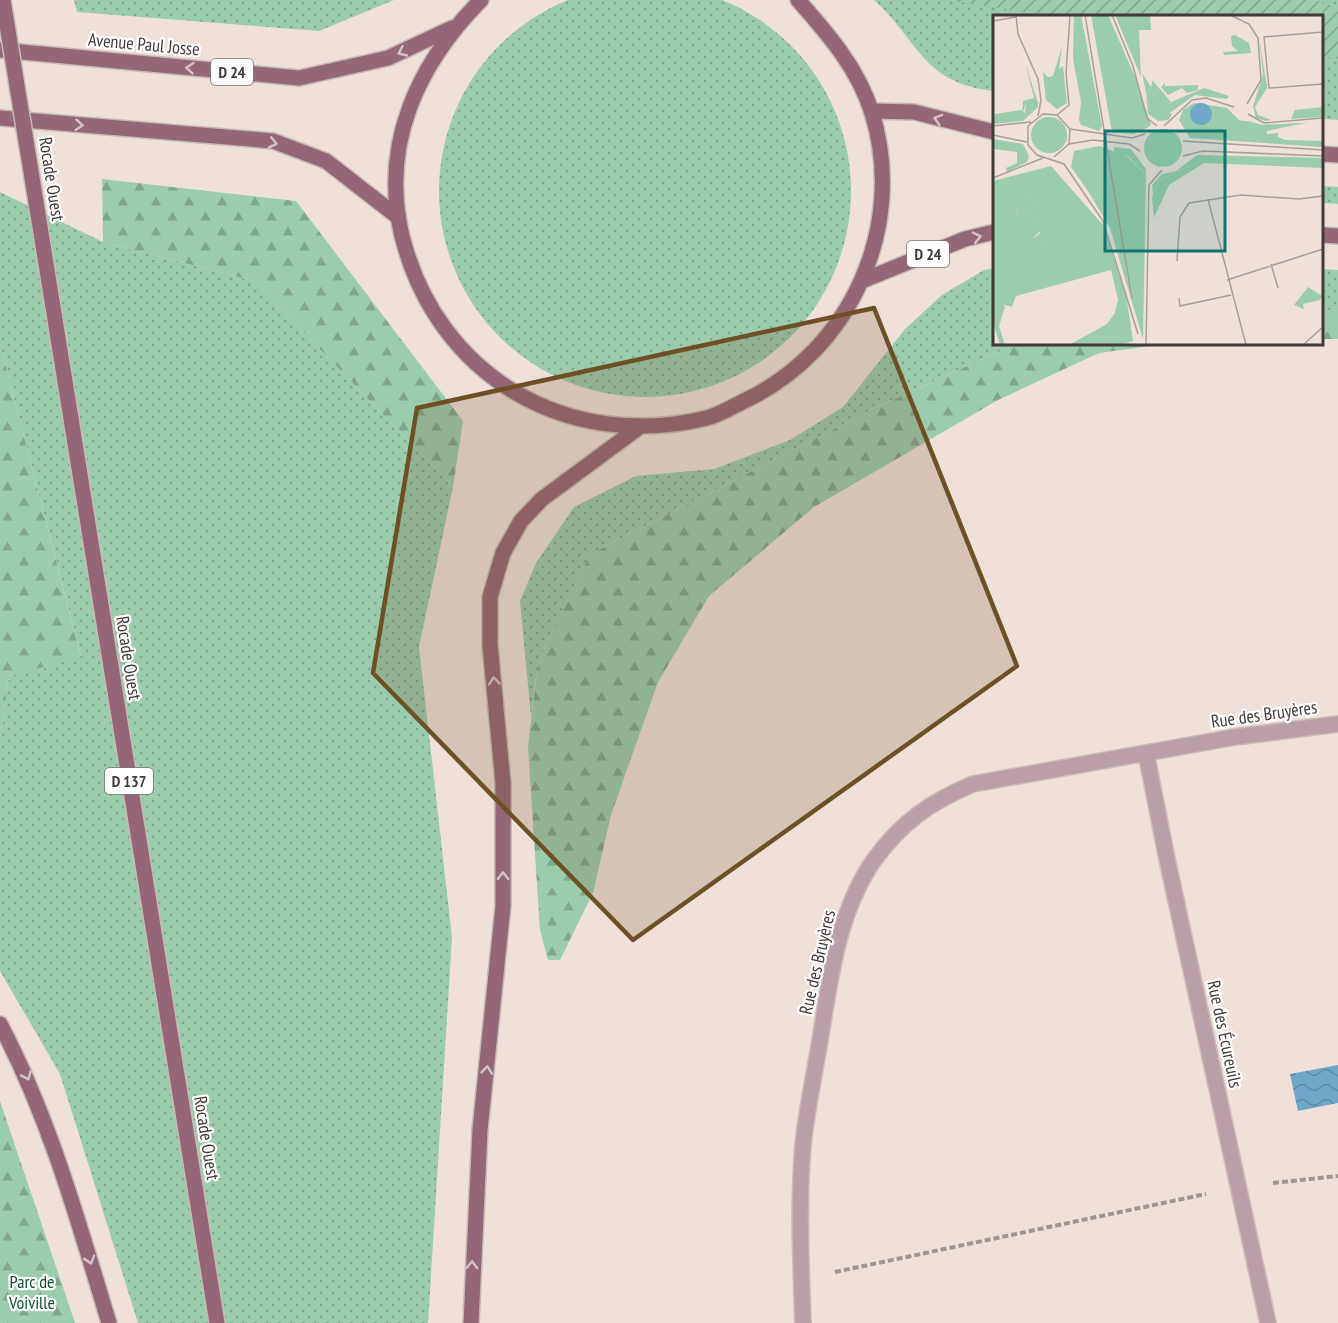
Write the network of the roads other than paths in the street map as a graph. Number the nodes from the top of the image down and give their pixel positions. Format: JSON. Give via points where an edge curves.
{"nodes":[{"id":1,"x":3,"y":0,"type":"edge"},
{"id":2,"x":481,"y":0,"type":"edge"},
{"id":3,"x":798,"y":0,"type":"edge"},
{"id":4,"x":454,"y":27,"type":"junction"},
{"id":5,"x":0,"y":50,"type":"edge"},
{"id":6,"x":872,"y":111,"type":"junction"},
{"id":7,"x":0,"y":118,"type":"edge"},
{"id":8,"x":993,"y":132,"type":"edge"},
{"id":9,"x":1323,"y":154,"type":"edge"},
{"id":10,"x":1338,"y":155,"type":"edge"},
{"id":11,"x":398,"y":217,"type":"junction"},
{"id":12,"x":993,"y":232,"type":"edge"},
{"id":13,"x":1323,"y":235,"type":"edge"},
{"id":14,"x":1338,"y":236,"type":"edge"},
{"id":15,"x":864,"y":280,"type":"junction"},
{"id":16,"x":638,"y":428,"type":"junction"},
{"id":17,"x":1338,"y":724,"type":"edge"},
{"id":18,"x":1146,"y":753,"type":"junction"},
{"id":19,"x":0,"y":1024,"type":"edge"},
{"id":20,"x":110,"y":1323,"type":"edge"},
{"id":21,"x":217,"y":1323,"type":"edge"},
{"id":22,"x":471,"y":1323,"type":"edge"},
{"id":23,"x":803,"y":1323,"type":"edge"},
{"id":24,"x":1268,"y":1323,"type":"edge"}],
"edges":[{"from":1,"to":21,"type":"main road","name":"Rocade Ouest","number":"D 137","bridge":true},
{"from":2,"to":4,"type":"main road"},
{"from":3,"to":6,"type":"main road","via":[[842,50]]},
{"from":4,"to":5,"type":"main road","name":"Avenue Paul Josse","number":"D 24","one_way":true,"via":[[388,58],[299,78]]},
{"from":4,"to":11,"type":"main road","via":[[417,87],[401,136],[396,176]]},
{"from":8,"to":6,"type":"main road","one_way":true,"via":[[914,112]]},
{"from":6,"to":15,"type":"main road","via":[[881,153],[883,196],[877,239]]},
{"from":7,"to":11,"type":"main road","one_way":true,"via":[[273,141],[326,161]]},
{"from":9,"to":10,"type":"main road"},
{"from":11,"to":16,"type":"main road","via":[[414,274],[431,310],[460,350],[498,382],[541,407],[588,422]]},
{"from":15,"to":12,"type":"main road","number":"D 24","one_way":true,"via":[[965,239]]},
{"from":13,"to":14,"type":"main road"},
{"from":15,"to":16,"type":"main road","via":[[826,341],[773,388],[709,418]]},
{"from":22,"to":16,"type":"main road","one_way":true,"via":[[480,1130],[503,906],[503,783],[490,645],[490,597],[503,553],[521,521],[550,493]]},
{"from":17,"to":18,"type":"street","name":"Rue des Bruyères"},
{"from":18,"to":23,"type":"street","name":"Rue des Bruyères","via":[[973,784],[939,798],[905,824],[874,861],[850,904],[827,993],[803,1145]]},
{"from":18,"to":24,"type":"street","name":"Rue des Écureuils"},
{"from":19,"to":20,"type":"main road","one_way":true,"via":[[26,1073],[60,1159]]}]}
